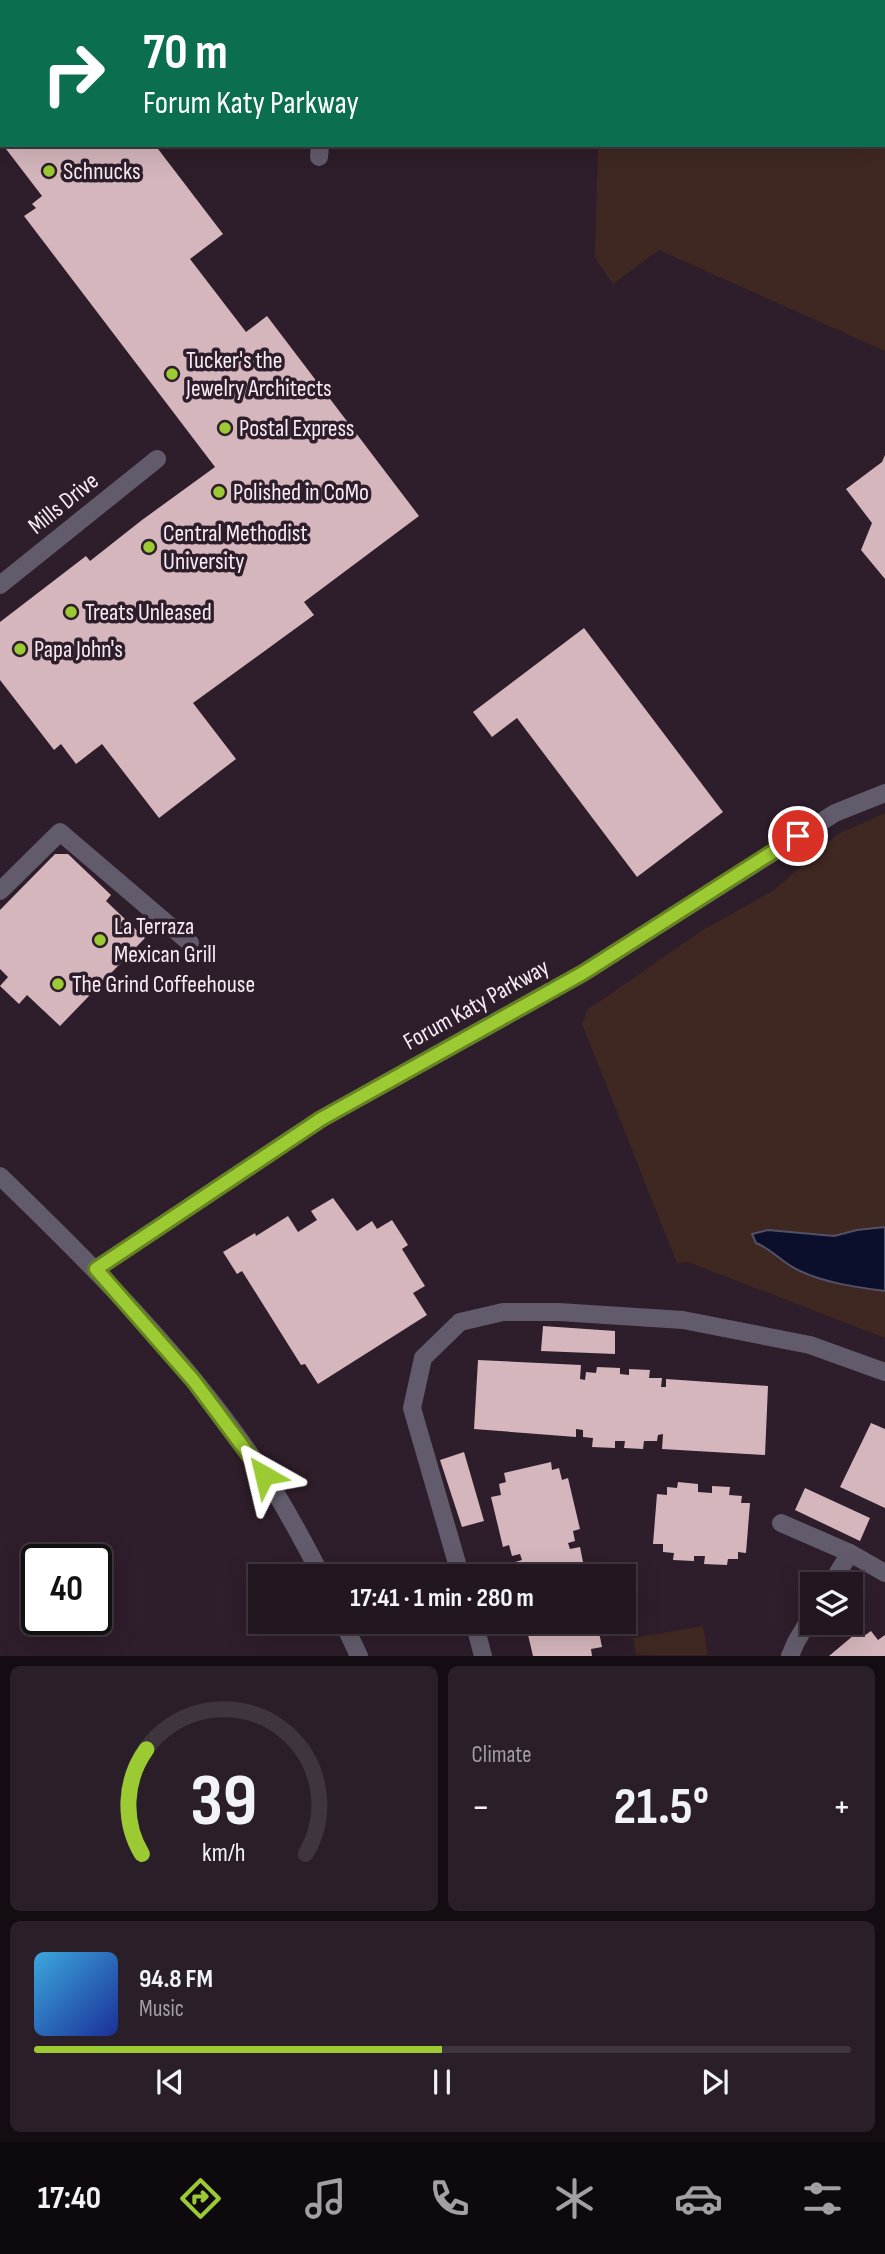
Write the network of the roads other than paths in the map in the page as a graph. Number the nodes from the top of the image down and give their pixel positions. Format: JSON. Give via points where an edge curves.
{"nodes":[{"id":1,"x":157,"y":459,"type":"dead end"},
{"id":2,"x":0,"y":585,"type":"edge"},
{"id":3,"x":885,"y":793,"type":"edge"},
{"id":4,"x":0,"y":891,"type":"edge"},
{"id":5,"x":190,"y":943,"type":"dead end"},
{"id":6,"x":0,"y":1176,"type":"edge"},
{"id":7,"x":96,"y":1269,"type":"junction"},
{"id":8,"x":885,"y":1372,"type":"edge"},
{"id":9,"x":781,"y":1523,"type":"dead end"},
{"id":10,"x":849,"y":1553,"type":"junction"},
{"id":11,"x":315,"y":1564,"type":"edge"},
{"id":12,"x":457,"y":1564,"type":"edge"},
{"id":13,"x":838,"y":1572,"type":"edge"},
{"id":14,"x":885,"y":1573,"type":"edge"},
{"id":15,"x":349,"y":1634,"type":"edge"},
{"id":16,"x":478,"y":1634,"type":"edge"},
{"id":17,"x":801,"y":1635,"type":"edge"},
{"id":18,"x":359,"y":1656,"type":"edge"},
{"id":19,"x":484,"y":1656,"type":"edge"},
{"id":20,"x":790,"y":1656,"type":"edge"}],
"edges":[{"from":1,"to":2,"type":"street","name":"Mills Drive"},
{"from":3,"to":7,"type":"street","name":"Forum Katy Parkway","via":[[835,813],[583,973],[321,1119]]},
{"from":4,"to":5,"type":"street","via":[[60,832]]},
{"from":6,"to":7,"type":"street"},
{"from":7,"to":11,"type":"street","via":[[194,1381],[264,1475]]},
{"from":8,"to":12,"type":"street","via":[[810,1345],[683,1320],[503,1312],[460,1322],[423,1358],[412,1408]]},
{"from":9,"to":10,"type":"street"},
{"from":10,"to":13,"type":"street"},
{"from":10,"to":14,"type":"street"},
{"from":15,"to":18,"type":"street"},
{"from":16,"to":19,"type":"street"},
{"from":17,"to":20,"type":"street"}]}
